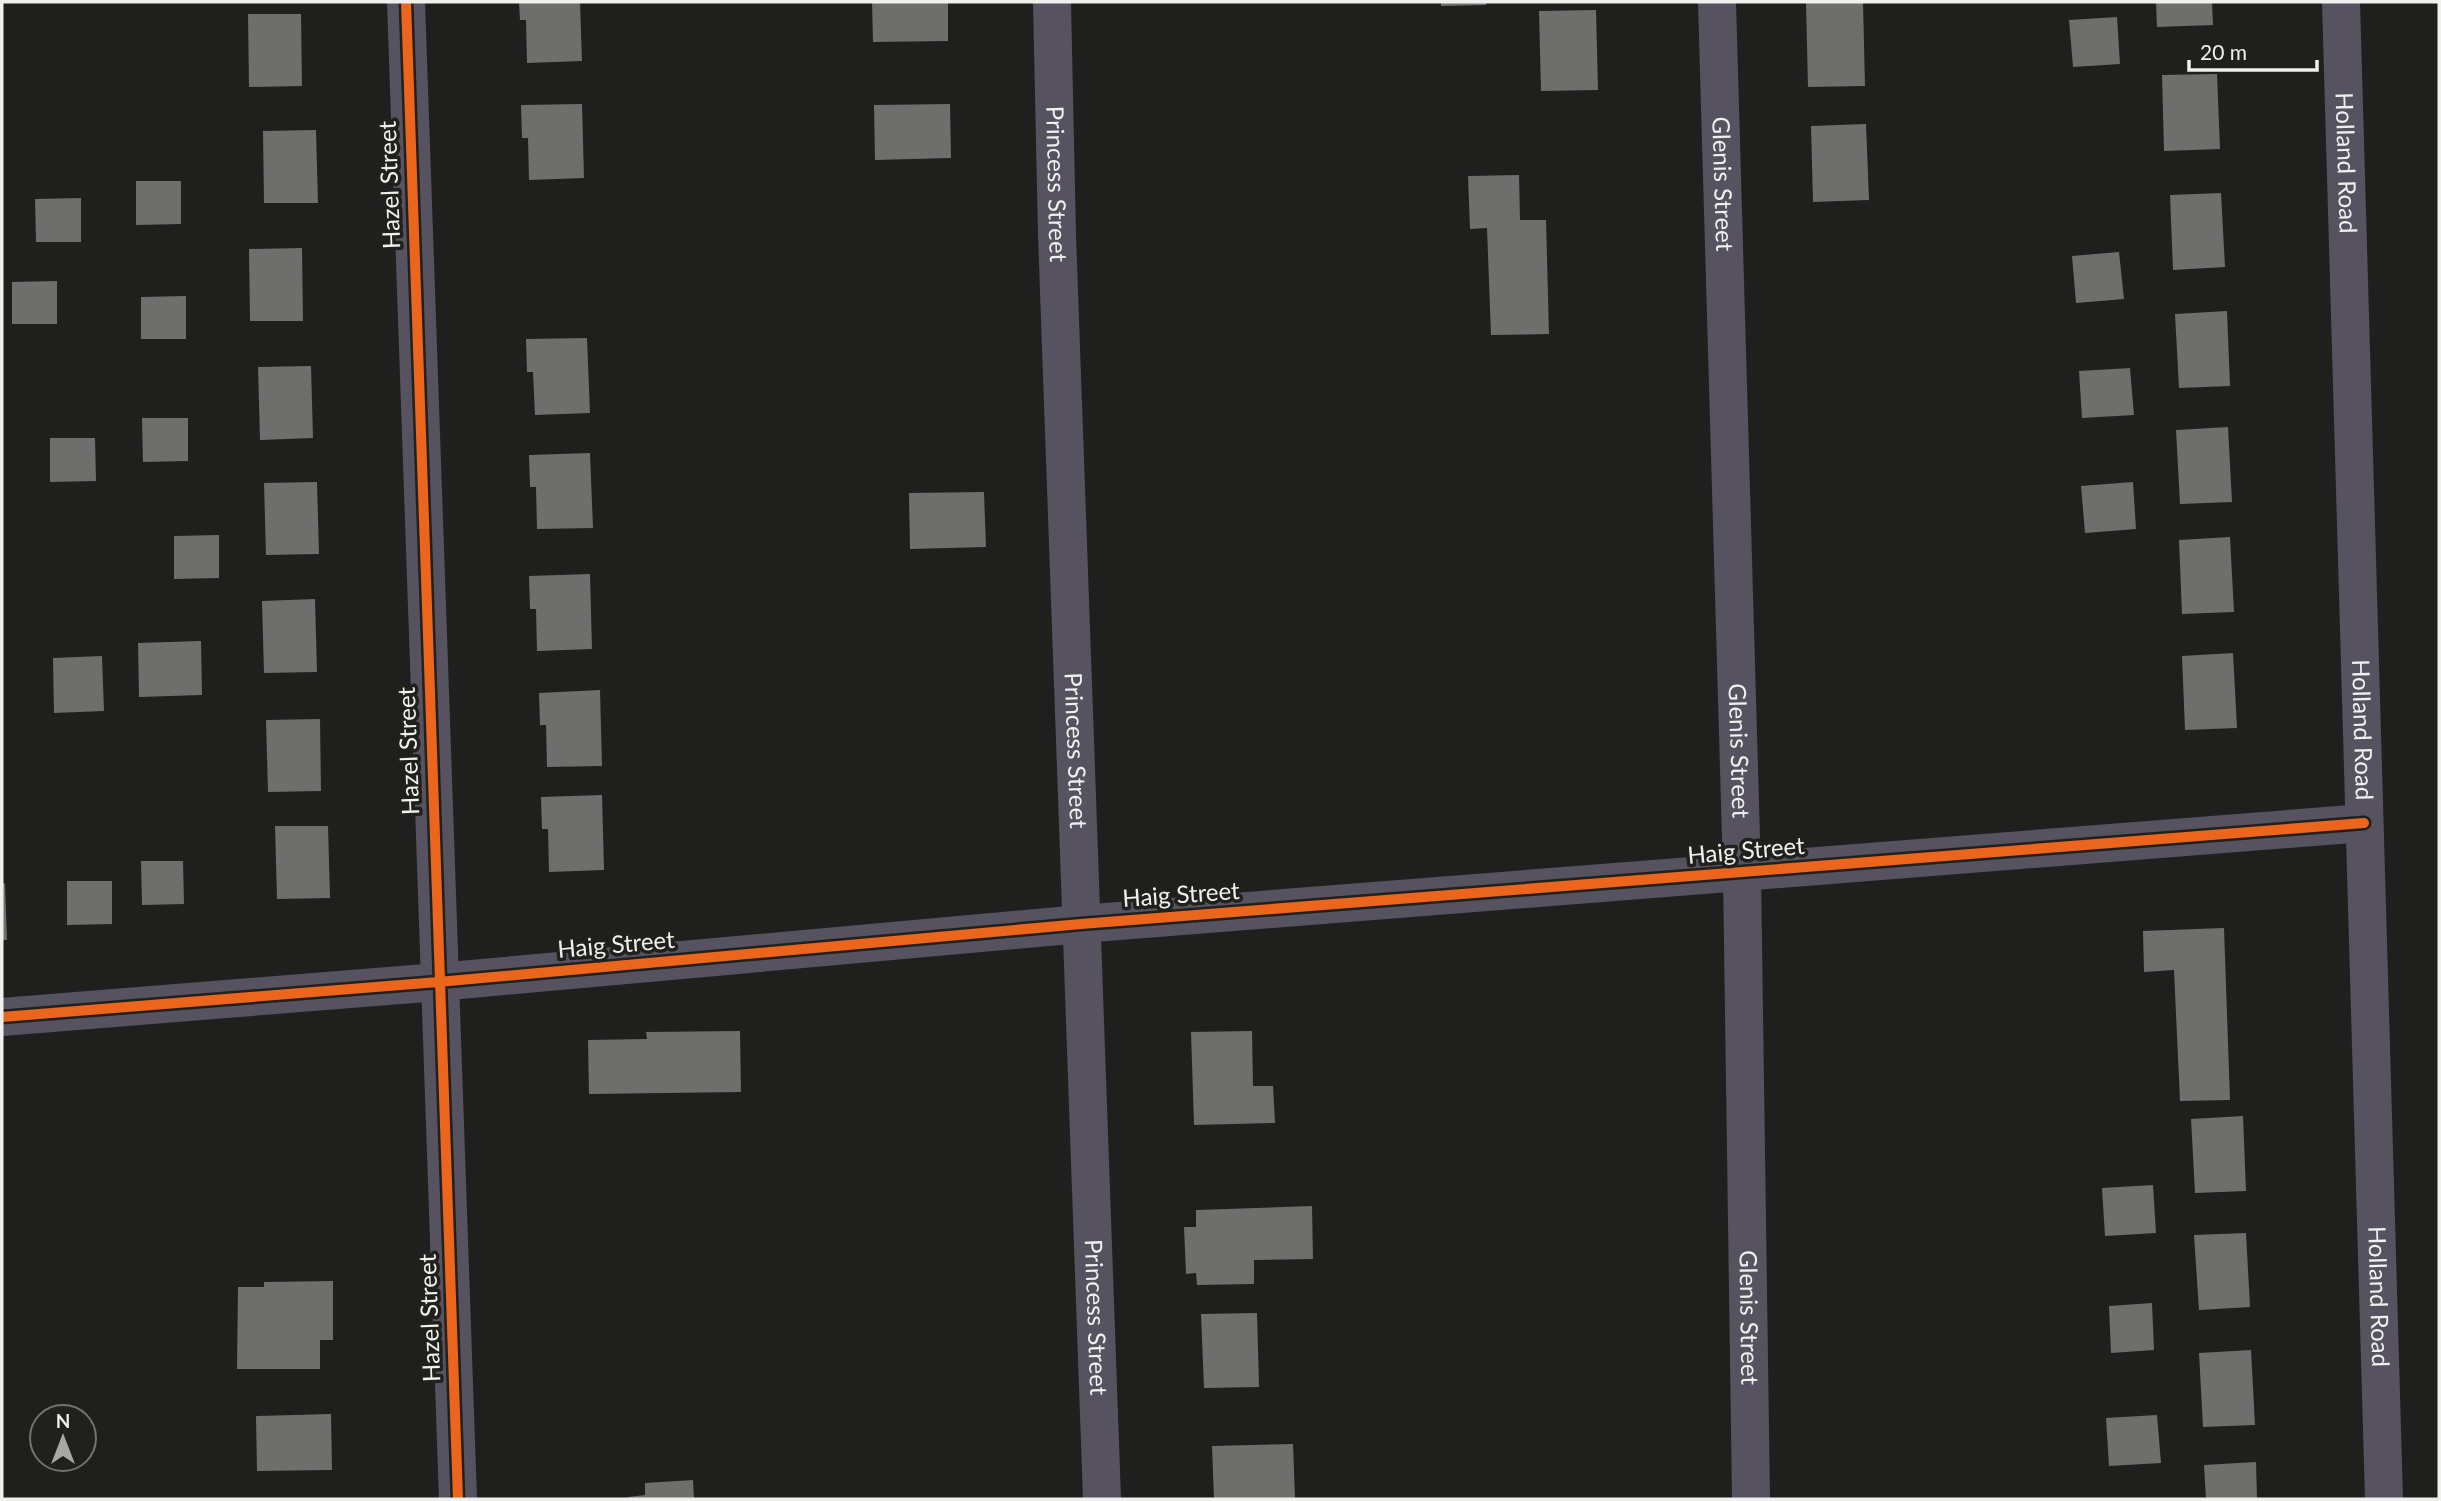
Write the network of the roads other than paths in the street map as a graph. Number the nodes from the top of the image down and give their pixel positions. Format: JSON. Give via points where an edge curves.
{"nodes":[{"id":1,"x":406,"y":2,"type":"edge"},
{"id":2,"x":1052,"y":2,"type":"edge"},
{"id":3,"x":1717,"y":2,"type":"edge"},
{"id":4,"x":2341,"y":2,"type":"edge"},
{"id":5,"x":2364,"y":823,"type":"junction"},
{"id":6,"x":1742,"y":873,"type":"junction"},
{"id":7,"x":1081,"y":924,"type":"junction"},
{"id":8,"x":438,"y":982,"type":"junction"},
{"id":9,"x":2,"y":1017,"type":"edge"},
{"id":10,"x":458,"y":1499,"type":"edge"},
{"id":11,"x":1102,"y":1499,"type":"edge"},
{"id":12,"x":1751,"y":1499,"type":"edge"},
{"id":13,"x":2384,"y":1499,"type":"edge"}],
"edges":[{"from":1,"to":8,"type":"street","name":"Hazel Street"},
{"from":2,"to":7,"type":"street","name":"Princess Street"},
{"from":3,"to":6,"type":"street","name":"Glenis Street"},
{"from":4,"to":5,"type":"street","name":"Holland Road"},
{"from":5,"to":6,"type":"street","name":"Haig Street"},
{"from":5,"to":13,"type":"street","name":"Holland Road"},
{"from":6,"to":7,"type":"street","name":"Haig Street"},
{"from":6,"to":12,"type":"street","name":"Glenis Street"},
{"from":7,"to":8,"type":"street","name":"Haig Street"},
{"from":7,"to":11,"type":"street","name":"Princess Street"},
{"from":8,"to":9,"type":"street","name":"Haig Street"},
{"from":8,"to":10,"type":"street","name":"Hazel Street"}]}
